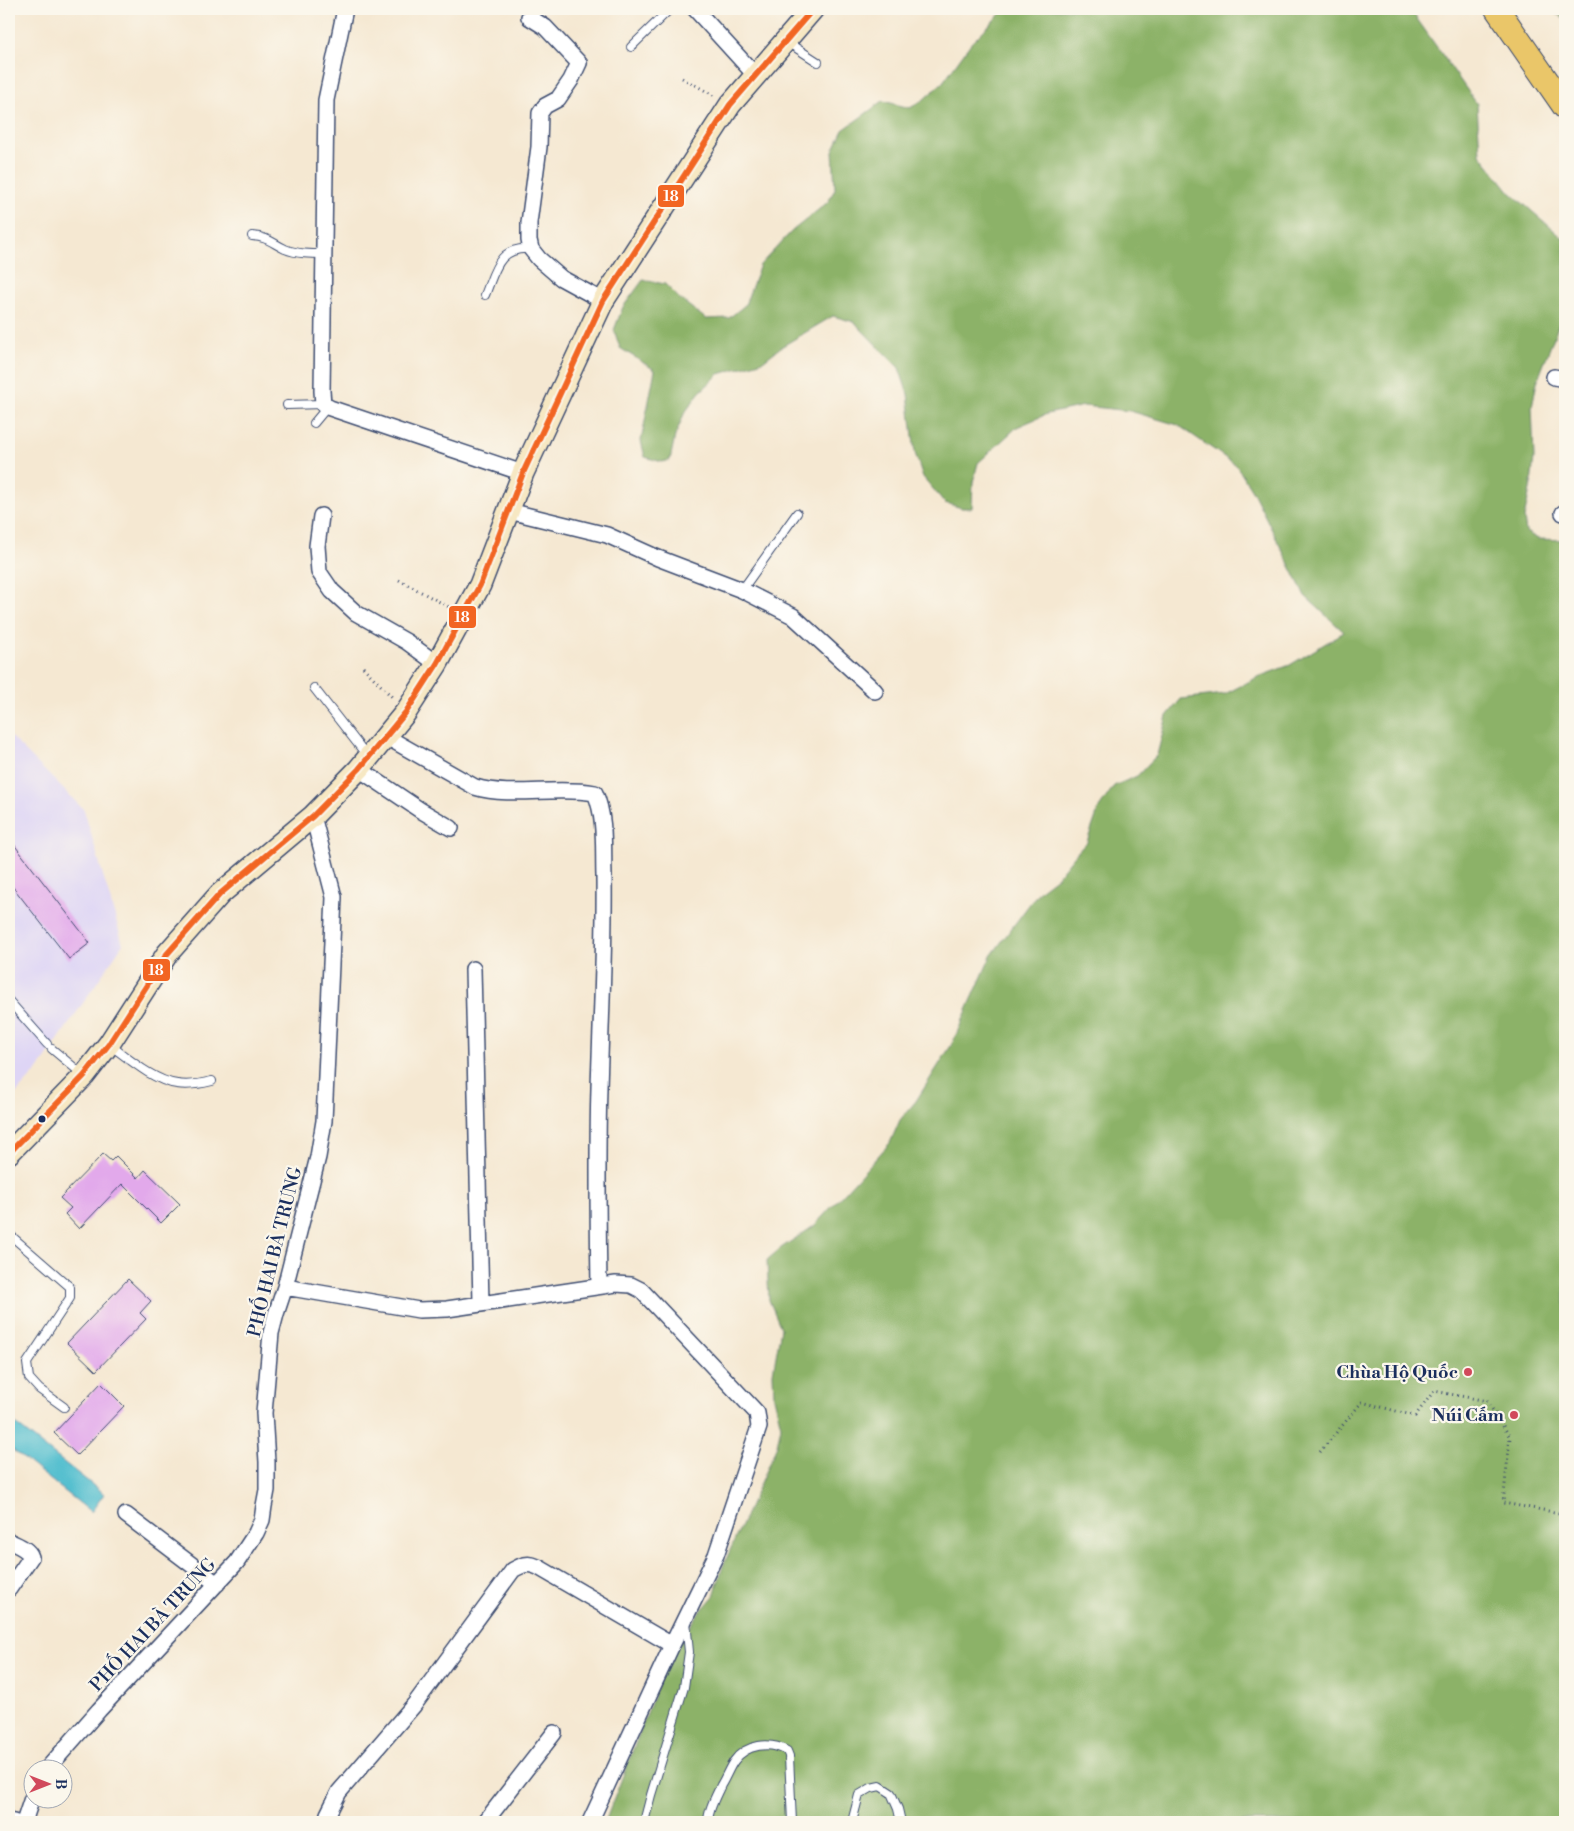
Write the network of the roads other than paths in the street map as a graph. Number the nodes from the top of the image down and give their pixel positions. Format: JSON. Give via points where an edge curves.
{"nodes":[{"id":1,"x":345,"y":9,"type":"edge"},
{"id":2,"x":670,"y":9,"type":"edge"},
{"id":3,"x":695,"y":9,"type":"edge"},
{"id":4,"x":1497,"y":9,"type":"edge"},
{"id":5,"x":808,"y":11,"type":"edge"},
{"id":6,"x":529,"y":17,"type":"dead end"},
{"id":7,"x":786,"y":41,"type":"junction"},
{"id":8,"x":631,"y":47,"type":"dead end"},
{"id":9,"x":818,"y":62,"type":"dead end"},
{"id":10,"x":756,"y":76,"type":"junction"},
{"id":11,"x":1565,"y":107,"type":"edge"},
{"id":12,"x":252,"y":236,"type":"dead end"},
{"id":13,"x":531,"y":249,"type":"junction"},
{"id":14,"x":324,"y":254,"type":"junction"},
{"id":15,"x":485,"y":295,"type":"dead end"},
{"id":16,"x":603,"y":301,"type":"junction"},
{"id":17,"x":287,"y":405,"type":"dead end"},
{"id":18,"x":327,"y":406,"type":"junction"},
{"id":19,"x":314,"y":423,"type":"dead end"},
{"id":20,"x":523,"y":473,"type":"junction"},
{"id":21,"x":509,"y":511,"type":"junction"},
{"id":22,"x":797,"y":513,"type":"dead end"},
{"id":23,"x":321,"y":516,"type":"dead end"},
{"id":24,"x":742,"y":590,"type":"junction"},
{"id":25,"x":437,"y":664,"type":"junction"},
{"id":26,"x":314,"y":688,"type":"dead end"},
{"id":27,"x":875,"y":691,"type":"dead end"},
{"id":28,"x":385,"y":736,"type":"junction"},
{"id":29,"x":363,"y":763,"type":"junction"},
{"id":30,"x":314,"y":816,"type":"junction"},
{"id":31,"x":451,"y":828,"type":"dead end"},
{"id":32,"x":473,"y":969,"type":"dead end"},
{"id":33,"x":9,"y":1001,"type":"edge"},
{"id":34,"x":109,"y":1044,"type":"junction"},
{"id":35,"x":84,"y":1076,"type":"junction"},
{"id":36,"x":212,"y":1081,"type":"dead end"},
{"id":37,"x":9,"y":1153,"type":"edge"},
{"id":38,"x":9,"y":1234,"type":"edge"},
{"id":39,"x":600,"y":1286,"type":"junction"},
{"id":40,"x":285,"y":1288,"type":"junction"},
{"id":41,"x":481,"y":1303,"type":"junction"},
{"id":42,"x":64,"y":1408,"type":"dead end"},
{"id":43,"x":126,"y":1515,"type":"dead end"},
{"id":44,"x":9,"y":1541,"type":"edge"},
{"id":45,"x":217,"y":1584,"type":"junction"},
{"id":46,"x":9,"y":1589,"type":"edge"},
{"id":47,"x":686,"y":1616,"type":"junction"},
{"id":48,"x":672,"y":1645,"type":"junction"},
{"id":49,"x":554,"y":1733,"type":"dead end"},
{"id":50,"x":57,"y":1758,"type":"edge"},
{"id":51,"x":29,"y":1808,"type":"edge"},
{"id":52,"x":9,"y":1821,"type":"edge"},
{"id":53,"x":14,"y":1822,"type":"edge"},
{"id":54,"x":24,"y":1822,"type":"edge"},
{"id":55,"x":326,"y":1822,"type":"edge"},
{"id":56,"x":485,"y":1822,"type":"edge"},
{"id":57,"x":590,"y":1822,"type":"edge"},
{"id":58,"x":644,"y":1822,"type":"edge"},
{"id":59,"x":708,"y":1822,"type":"edge"},
{"id":60,"x":792,"y":1822,"type":"edge"},
{"id":61,"x":852,"y":1822,"type":"edge"},
{"id":62,"x":900,"y":1822,"type":"edge"}],
"edges":[{"from":1,"to":14,"type":"street","via":[[326,100]]},
{"from":2,"to":8,"type":"lane"},
{"from":3,"to":10,"type":"street"},
{"from":4,"to":11,"type":"main road"},
{"from":5,"to":7,"type":"street"},
{"from":6,"to":13,"type":"street","via":[[545,27],[579,62],[558,99],[540,113],[529,223]]},
{"from":7,"to":9,"type":"lane"},
{"from":7,"to":10,"type":"street"},
{"from":10,"to":16,"type":"street","via":[[730,105]]},
{"from":12,"to":14,"type":"lane","via":[[265,237],[292,251]]},
{"from":13,"to":15,"type":"lane","via":[[512,250],[502,256]]},
{"from":13,"to":16,"type":"street","via":[[561,278]]},
{"from":14,"to":18,"type":"street","via":[[322,391]]},
{"from":16,"to":20,"type":"street"},
{"from":17,"to":18,"type":"lane"},
{"from":18,"to":19,"type":"lane"},
{"from":18,"to":20,"type":"street"},
{"from":20,"to":21,"type":"street"},
{"from":21,"to":24,"type":"street","via":[[607,535]]},
{"from":21,"to":25,"type":"street","via":[[480,585]]},
{"from":22,"to":24,"type":"lane"},
{"from":23,"to":25,"type":"street","via":[[320,572],[332,591],[356,613],[407,642]]},
{"from":24,"to":27,"type":"street","via":[[792,616]]},
{"from":25,"to":28,"type":"street","via":[[406,712]]},
{"from":26,"to":29,"type":"lane"},
{"from":28,"to":29,"type":"street"},
{"from":28,"to":39,"type":"street","via":[[486,790],[595,793],[600,806],[603,850],[605,943],[599,1090]]},
{"from":29,"to":30,"type":"street"},
{"from":29,"to":31,"type":"street"},
{"from":30,"to":34,"type":"street","via":[[220,894],[167,954]]},
{"from":30,"to":40,"type":"street","name":"PHỐ HAI BÀ TRƯNG","via":[[334,897],[325,1111],[318,1157]]},
{"from":32,"to":41,"type":"street"},
{"from":33,"to":35,"type":"lane","via":[[50,1046]]},
{"from":34,"to":35,"type":"street"},
{"from":34,"to":36,"type":"lane","via":[[151,1074],[176,1084]]},
{"from":35,"to":37,"type":"street"},
{"from":38,"to":42,"type":"lane","via":[[70,1287],[70,1298],[28,1363],[30,1378]]},
{"from":39,"to":41,"type":"street"},
{"from":39,"to":47,"type":"street","via":[[631,1284],[641,1290],[757,1413],[759,1427],[716,1555]]},
{"from":40,"to":41,"type":"street","via":[[419,1310]]},
{"from":40,"to":45,"type":"street","name":"PHỐ HAI BÀ TRƯNG","via":[[271,1333],[265,1388],[267,1490],[262,1520],[246,1550]]},
{"from":43,"to":45,"type":"street"},
{"from":44,"to":46,"type":"street","via":[[30,1552],[31,1557]]},
{"from":45,"to":50,"type":"street","name":"PHỐ HAI BÀ TRƯNG"},
{"from":47,"to":48,"type":"street"},
{"from":47,"to":58,"type":"lane","via":[[689,1652],[684,1687]]},
{"from":48,"to":55,"type":"street","via":[[538,1567],[530,1563],[522,1565],[513,1570],[414,1705],[339,1792]]},
{"from":48,"to":57,"type":"street"},
{"from":49,"to":56,"type":"street"},
{"from":51,"to":54,"type":"street"},
{"from":52,"to":53,"type":"street"},
{"from":59,"to":60,"type":"lane","via":[[717,1794],[735,1760],[745,1750],[761,1745],[777,1745],[787,1751]]},
{"from":61,"to":62,"type":"lane","via":[[859,1795],[880,1786],[892,1793]]}]}
